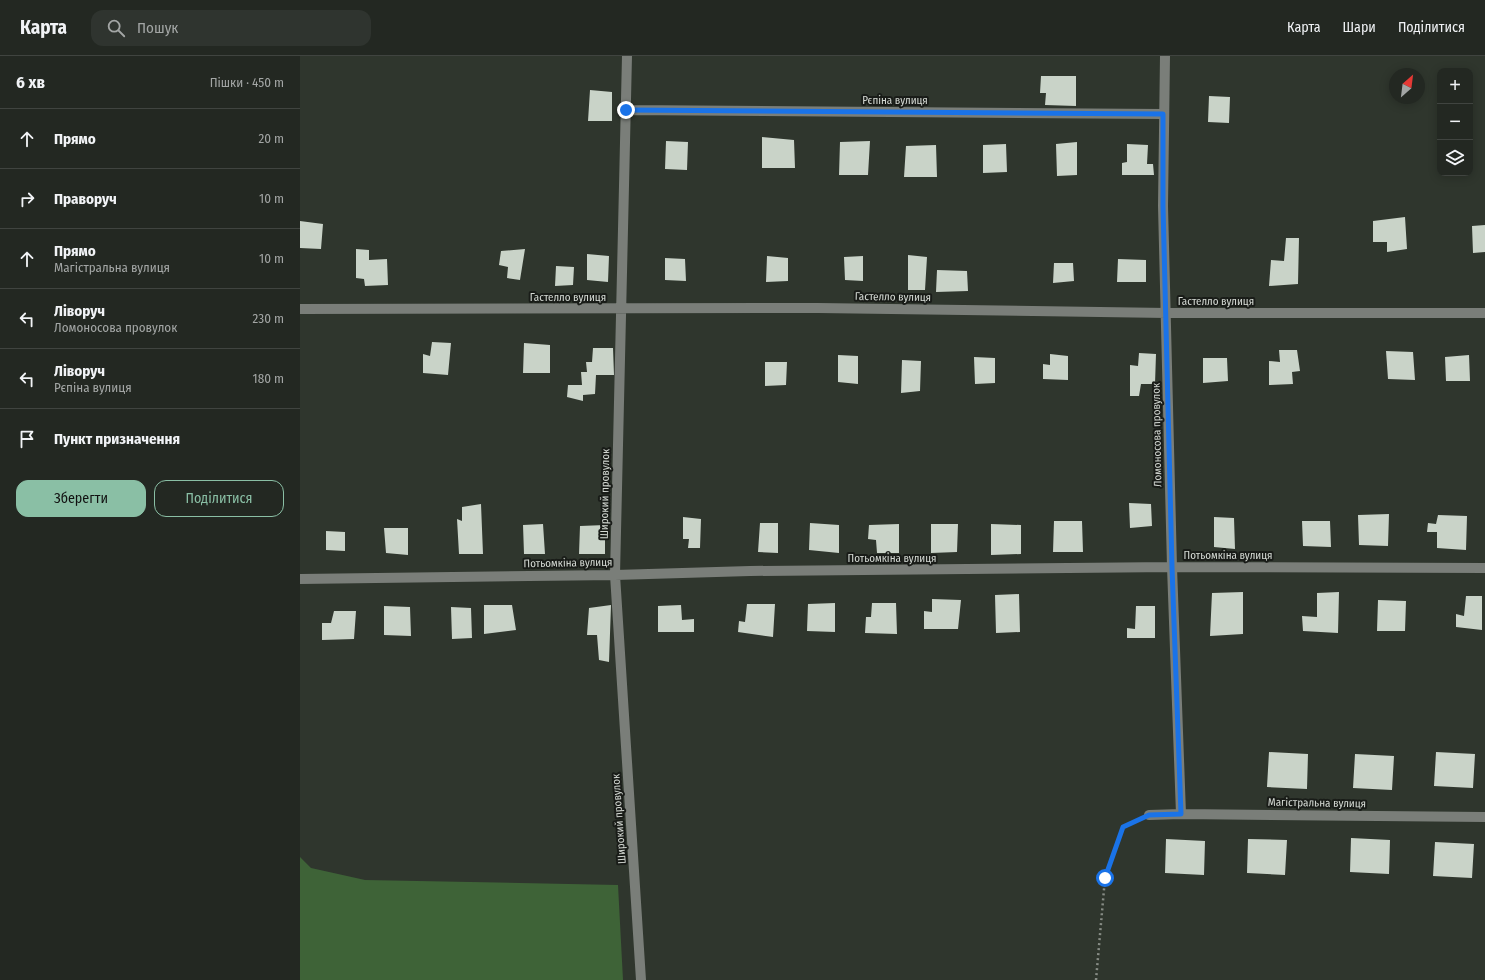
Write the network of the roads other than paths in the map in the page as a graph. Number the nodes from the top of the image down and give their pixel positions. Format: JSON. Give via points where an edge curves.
{"nodes":[{"id":1,"x":627,"y":56,"type":"edge"},
{"id":2,"x":1165,"y":56,"type":"edge"},
{"id":3,"x":626,"y":110,"type":"junction"},
{"id":4,"x":1163,"y":114,"type":"junction"},
{"id":5,"x":621,"y":309,"type":"junction"},
{"id":6,"x":300,"y":310,"type":"edge"},
{"id":7,"x":1167,"y":313,"type":"junction"},
{"id":8,"x":1485,"y":313,"type":"edge"},
{"id":9,"x":1172,"y":567,"type":"junction"},
{"id":10,"x":1485,"y":568,"type":"edge"},
{"id":11,"x":615,"y":575,"type":"junction"},
{"id":12,"x":300,"y":579,"type":"edge"},
{"id":13,"x":1181,"y":814,"type":"junction"},
{"id":14,"x":1149,"y":815,"type":"road end"},
{"id":15,"x":1485,"y":817,"type":"edge"},
{"id":16,"x":641,"y":980,"type":"edge"}],
"edges":[{"from":1,"to":3,"type":"street","name":"Широкий провулок"},
{"from":2,"to":4,"type":"street","name":"Ломоносова провулок"},
{"from":3,"to":4,"type":"street","name":"Рєпіна вулиця"},
{"from":3,"to":5,"type":"street","name":"Широкий провулок"},
{"from":4,"to":7,"type":"street","name":"Ломоносова провулок"},
{"from":5,"to":6,"type":"street","name":"Гастелло вулиця"},
{"from":5,"to":7,"type":"street","name":"Гастелло вулиця","via":[[818,308]]},
{"from":5,"to":11,"type":"street","name":"Широкий провулок"},
{"from":7,"to":8,"type":"street","name":"Гастелло вулиця"},
{"from":7,"to":9,"type":"street","name":"Ломоносова провулок"},
{"from":9,"to":10,"type":"street","name":"Потьомкіна вулиця"},
{"from":9,"to":11,"type":"street","name":"Потьомкіна вулиця","via":[[750,571]]},
{"from":9,"to":13,"type":"street","name":"Ломоносова провулок"},
{"from":11,"to":12,"type":"street","name":"Потьомкіна вулиця"},
{"from":11,"to":16,"type":"street","name":"Широкий провулок"},
{"from":13,"to":14,"type":"street","name":"Магістральна вулиця"},
{"from":13,"to":15,"type":"street","name":"Магістральна вулиця"}]}
